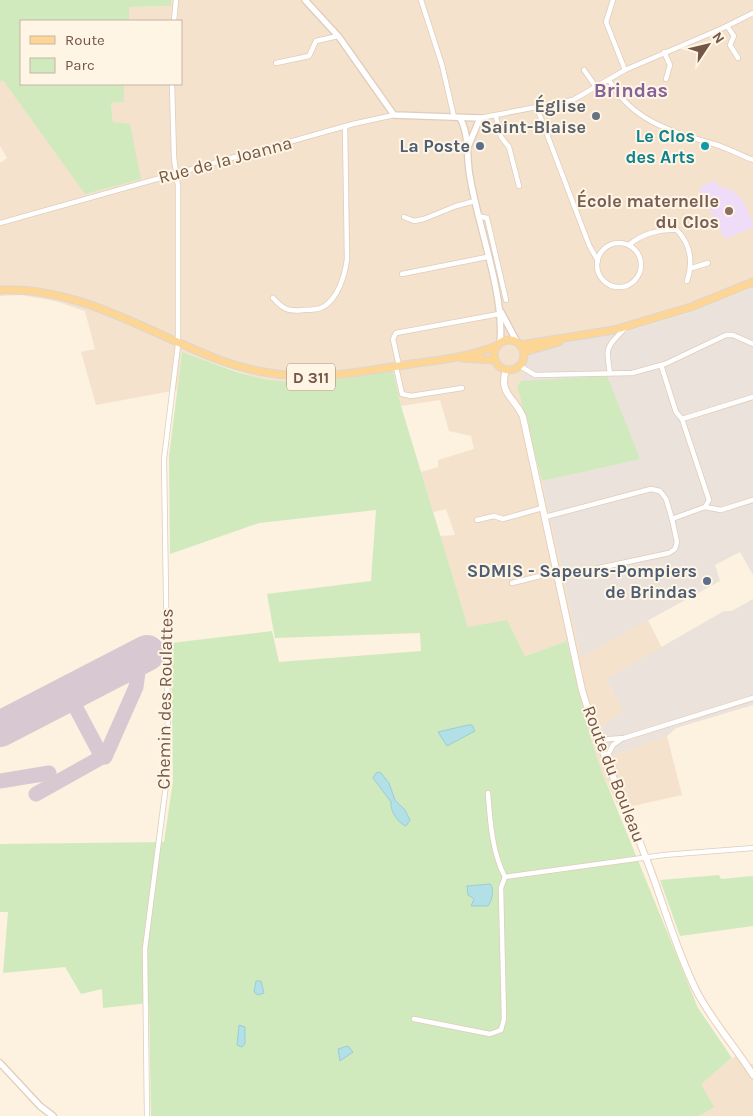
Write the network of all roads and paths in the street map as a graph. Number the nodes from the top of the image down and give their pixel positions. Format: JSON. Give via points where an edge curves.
{"nodes":[{"id":1,"x":176,"y":0,"type":"edge"},
{"id":2,"x":306,"y":0,"type":"edge"},
{"id":3,"x":421,"y":0,"type":"edge"},
{"id":4,"x":613,"y":0,"type":"edge"},
{"id":5,"x":753,"y":13,"type":"edge"},
{"id":6,"x":174,"y":20,"type":"edge"},
{"id":7,"x":727,"y":26,"type":"junction"},
{"id":8,"x":338,"y":36,"type":"junction"},
{"id":9,"x":664,"y":52,"type":"junction"},
{"id":10,"x":738,"y":58,"type":"dead end"},
{"id":11,"x":276,"y":63,"type":"dead end"},
{"id":12,"x":584,"y":70,"type":"dead end"},
{"id":13,"x":625,"y":70,"type":"junction"},
{"id":14,"x":666,"y":79,"type":"dead end"},
{"id":15,"x":609,"y":80,"type":"junction"},
{"id":16,"x":172,"y":85,"type":"edge"},
{"id":17,"x":596,"y":87,"type":"junction"},
{"id":18,"x":537,"y":108,"type":"junction"},
{"id":19,"x":394,"y":115,"type":"junction"},
{"id":20,"x":496,"y":117,"type":"junction"},
{"id":21,"x":457,"y":118,"type":"junction"},
{"id":22,"x":473,"y":118,"type":"junction"},
{"id":23,"x":480,"y":118,"type":"junction"},
{"id":24,"x":346,"y":126,"type":"junction"},
{"id":25,"x":466,"y":133,"type":"junction"},
{"id":26,"x":468,"y":147,"type":"junction"},
{"id":27,"x":753,"y":160,"type":"edge"},
{"id":28,"x":176,"y":173,"type":"junction"},
{"id":29,"x":519,"y":186,"type":"dead end"},
{"id":30,"x":475,"y":201,"type":"junction"},
{"id":31,"x":478,"y":216,"type":"junction"},
{"id":32,"x":404,"y":217,"type":"dead end"},
{"id":33,"x":0,"y":223,"type":"edge"},
{"id":34,"x":628,"y":245,"type":"junction"},
{"id":35,"x":488,"y":258,"type":"junction"},
{"id":36,"x":598,"y":261,"type":"junction"},
{"id":37,"x":708,"y":263,"type":"dead end"},
{"id":38,"x":692,"y":268,"type":"junction"},
{"id":39,"x":402,"y":274,"type":"dead end"},
{"id":40,"x":687,"y":281,"type":"dead end"},
{"id":41,"x":753,"y":282,"type":"edge"},
{"id":42,"x":0,"y":290,"type":"edge"},
{"id":43,"x":273,"y":298,"type":"dead end"},
{"id":44,"x":506,"y":300,"type":"dead end"},
{"id":45,"x":498,"y":305,"type":"junction"},
{"id":46,"x":499,"y":314,"type":"junction"},
{"id":47,"x":626,"y":327,"type":"junction"},
{"id":48,"x":569,"y":338,"type":"junction"},
{"id":49,"x":178,"y":342,"type":"junction"},
{"id":50,"x":518,"y":343,"type":"junction"},
{"id":51,"x":498,"y":344,"type":"junction"},
{"id":52,"x":753,"y":344,"type":"edge"},
{"id":53,"x":524,"y":352,"type":"junction"},
{"id":54,"x":449,"y":358,"type":"junction"},
{"id":55,"x":494,"y":360,"type":"junction"},
{"id":56,"x":661,"y":365,"type":"junction"},
{"id":57,"x":397,"y":366,"type":"junction"},
{"id":58,"x":520,"y":366,"type":"junction"},
{"id":59,"x":506,"y":370,"type":"junction"},
{"id":60,"x":610,"y":373,"type":"junction"},
{"id":61,"x":462,"y":388,"type":"dead end"},
{"id":62,"x":753,"y":397,"type":"edge"},
{"id":63,"x":682,"y":419,"type":"junction"},
{"id":64,"x":753,"y":500,"type":"edge"},
{"id":65,"x":705,"y":507,"type":"junction"},
{"id":66,"x":542,"y":508,"type":"junction"},
{"id":67,"x":545,"y":517,"type":"junction"},
{"id":68,"x":672,"y":519,"type":"junction"},
{"id":69,"x":477,"y":520,"type":"dead end"},
{"id":70,"x":557,"y":574,"type":"junction"},
{"id":71,"x":512,"y":583,"type":"dead end"},
{"id":72,"x":753,"y":698,"type":"edge"},
{"id":73,"x":624,"y":738,"type":"junction"},
{"id":74,"x":597,"y":740,"type":"junction"},
{"id":75,"x":605,"y":761,"type":"junction"},
{"id":76,"x":488,"y":793,"type":"dead end"},
{"id":77,"x":753,"y":848,"type":"edge"},
{"id":78,"x":646,"y":858,"type":"junction"},
{"id":79,"x":505,"y":877,"type":"junction"},
{"id":80,"x":414,"y":1019,"type":"dead end"},
{"id":81,"x":0,"y":1063,"type":"edge"},
{"id":82,"x":753,"y":1075,"type":"edge"},
{"id":83,"x":47,"y":1114,"type":"edge"},
{"id":84,"x":53,"y":1116,"type":"edge"},
{"id":85,"x":147,"y":1116,"type":"edge"}],
"edges":[{"from":1,"to":6,"type":"street"},
{"from":2,"to":8,"type":"street"},
{"from":3,"to":21,"type":"street"},
{"from":4,"to":13,"type":"street","via":[[606,22]]},
{"from":5,"to":7,"type":"street"},
{"from":7,"to":9,"type":"street"},
{"from":7,"to":10,"type":"street","via":[[734,36],[730,45]]},
{"from":8,"to":11,"type":"street","via":[[316,41],[309,56]]},
{"from":8,"to":19,"type":"street"},
{"from":9,"to":13,"type":"street"},
{"from":9,"to":14,"type":"street","via":[[670,65]]},
{"from":12,"to":17,"type":"street"},
{"from":13,"to":15,"type":"street"},
{"from":15,"to":17,"type":"street"},
{"from":15,"to":27,"type":"street","via":[[628,106],[658,126]]},
{"from":16,"to":28,"type":"street","name":"Chemin des Roulattes"},
{"from":17,"to":18,"type":"street","via":[[573,100]]},
{"from":18,"to":20,"type":"street"},
{"from":18,"to":36,"type":"street","via":[[557,165]]},
{"from":19,"to":21,"type":"street","name":"Rue de la Joanna"},
{"from":19,"to":24,"type":"street","name":"Rue de la Joanna"},
{"from":20,"to":23,"type":"street"},
{"from":20,"to":29,"type":"street","via":[[501,137],[509,147]]},
{"from":21,"to":22,"type":"street","name":"Rue de la Joanna"},
{"from":21,"to":25,"type":"street"},
{"from":22,"to":23,"type":"street","name":"Rue de la Joanna"},
{"from":22,"to":25,"type":"street"},
{"from":23,"to":26,"type":"street"},
{"from":24,"to":28,"type":"street","name":"Rue de la Joanna"},
{"from":24,"to":43,"type":"street","via":[[348,259],[345,275],[327,304],[319,309],[290,311],[282,309]]},
{"from":25,"to":26,"type":"street"},
{"from":26,"to":30,"type":"street"},
{"from":28,"to":33,"type":"street","name":"Rue de la Joanna"},
{"from":28,"to":49,"type":"street","name":"Chemin des Roulattes"},
{"from":30,"to":31,"type":"street"},
{"from":30,"to":32,"type":"street","via":[[424,219],[414,221]]},
{"from":31,"to":35,"type":"street"},
{"from":31,"to":44,"type":"street","via":[[487,218]]},
{"from":34,"to":36,"type":"street","via":[[609,245]]},
{"from":34,"to":36,"type":"street","via":[[635,249],[641,263],[638,277],[626,286],[618,287],[605,281],[600,275]]},
{"from":34,"to":38,"type":"street","via":[[654,232],[677,230],[686,244]]},
{"from":35,"to":39,"type":"street"},
{"from":35,"to":45,"type":"street"},
{"from":37,"to":38,"type":"street"},
{"from":38,"to":40,"type":"street"},
{"from":41,"to":47,"type":"main road","via":[[691,307]]},
{"from":42,"to":49,"type":"main road","number":"D 311","via":[[46,291],[80,301]]},
{"from":45,"to":46,"type":"street"},
{"from":45,"to":50,"type":"street"},
{"from":46,"to":51,"type":"street"},
{"from":46,"to":57,"type":"street","via":[[396,333],[393,339]]},
{"from":47,"to":48,"type":"main road"},
{"from":47,"to":60,"type":"street","via":[[608,344],[606,353]]},
{"from":48,"to":50,"type":"main road"},
{"from":48,"to":53,"type":"main road"},
{"from":49,"to":57,"type":"main road","number":"D 311","via":[[224,362],[273,375],[322,376]]},
{"from":49,"to":85,"type":"street","name":"Chemin des Roulattes","via":[[164,459],[167,777],[145,949]]},
{"from":50,"to":51,"type":"main road","via":[[508,340]]},
{"from":50,"to":53,"type":"main road"},
{"from":51,"to":54,"type":"main road","number":"D 311"},
{"from":51,"to":55,"type":"main road"},
{"from":52,"to":56,"type":"street","via":[[726,335]]},
{"from":53,"to":58,"type":"main road"},
{"from":54,"to":55,"type":"main road","number":"D 311"},
{"from":54,"to":57,"type":"main road","number":"D 311"},
{"from":55,"to":59,"type":"main road"},
{"from":56,"to":60,"type":"street","via":[[632,373]]},
{"from":56,"to":63,"type":"street","via":[[676,412]]},
{"from":57,"to":61,"type":"street","via":[[402,394],[411,396]]},
{"from":58,"to":59,"type":"main road"},
{"from":58,"to":60,"type":"street","via":[[535,375]]},
{"from":59,"to":66,"type":"main road","name":"Route du Bouleau","via":[[503,386],[524,417]]},
{"from":62,"to":63,"type":"street"},
{"from":63,"to":65,"type":"street","via":[[709,500]]},
{"from":64,"to":65,"type":"street","via":[[721,510]]},
{"from":65,"to":68,"type":"street"},
{"from":66,"to":67,"type":"main road","name":"Route du Bouleau"},
{"from":66,"to":69,"type":"street","via":[[503,519],[494,516]]},
{"from":67,"to":68,"type":"street","via":[[651,489],[660,491],[666,499]]},
{"from":67,"to":70,"type":"main road","name":"Route du Bouleau"},
{"from":68,"to":70,"type":"street","via":[[678,542],[669,553]]},
{"from":70,"to":71,"type":"street"},
{"from":70,"to":74,"type":"main road","name":"Route du Bouleau","via":[[582,690]]},
{"from":72,"to":73,"type":"street"},
{"from":73,"to":74,"type":"street"},
{"from":73,"to":75,"type":"street","via":[[613,745]]},
{"from":74,"to":75,"type":"main road","name":"Route du Bouleau"},
{"from":75,"to":78,"type":"main road","name":"Route du Bouleau"},
{"from":76,"to":79,"type":"street","via":[[490,817]]},
{"from":77,"to":78,"type":"street"},
{"from":78,"to":79,"type":"street"},
{"from":78,"to":82,"type":"main road","name":"Route du Bouleau","via":[[695,989],[706,1010]]},
{"from":79,"to":80,"type":"street","via":[[501,888],[504,1019],[501,1030],[490,1034]]},
{"from":81,"to":83,"type":"street"},
{"from":83,"to":84,"type":"street"}]}
